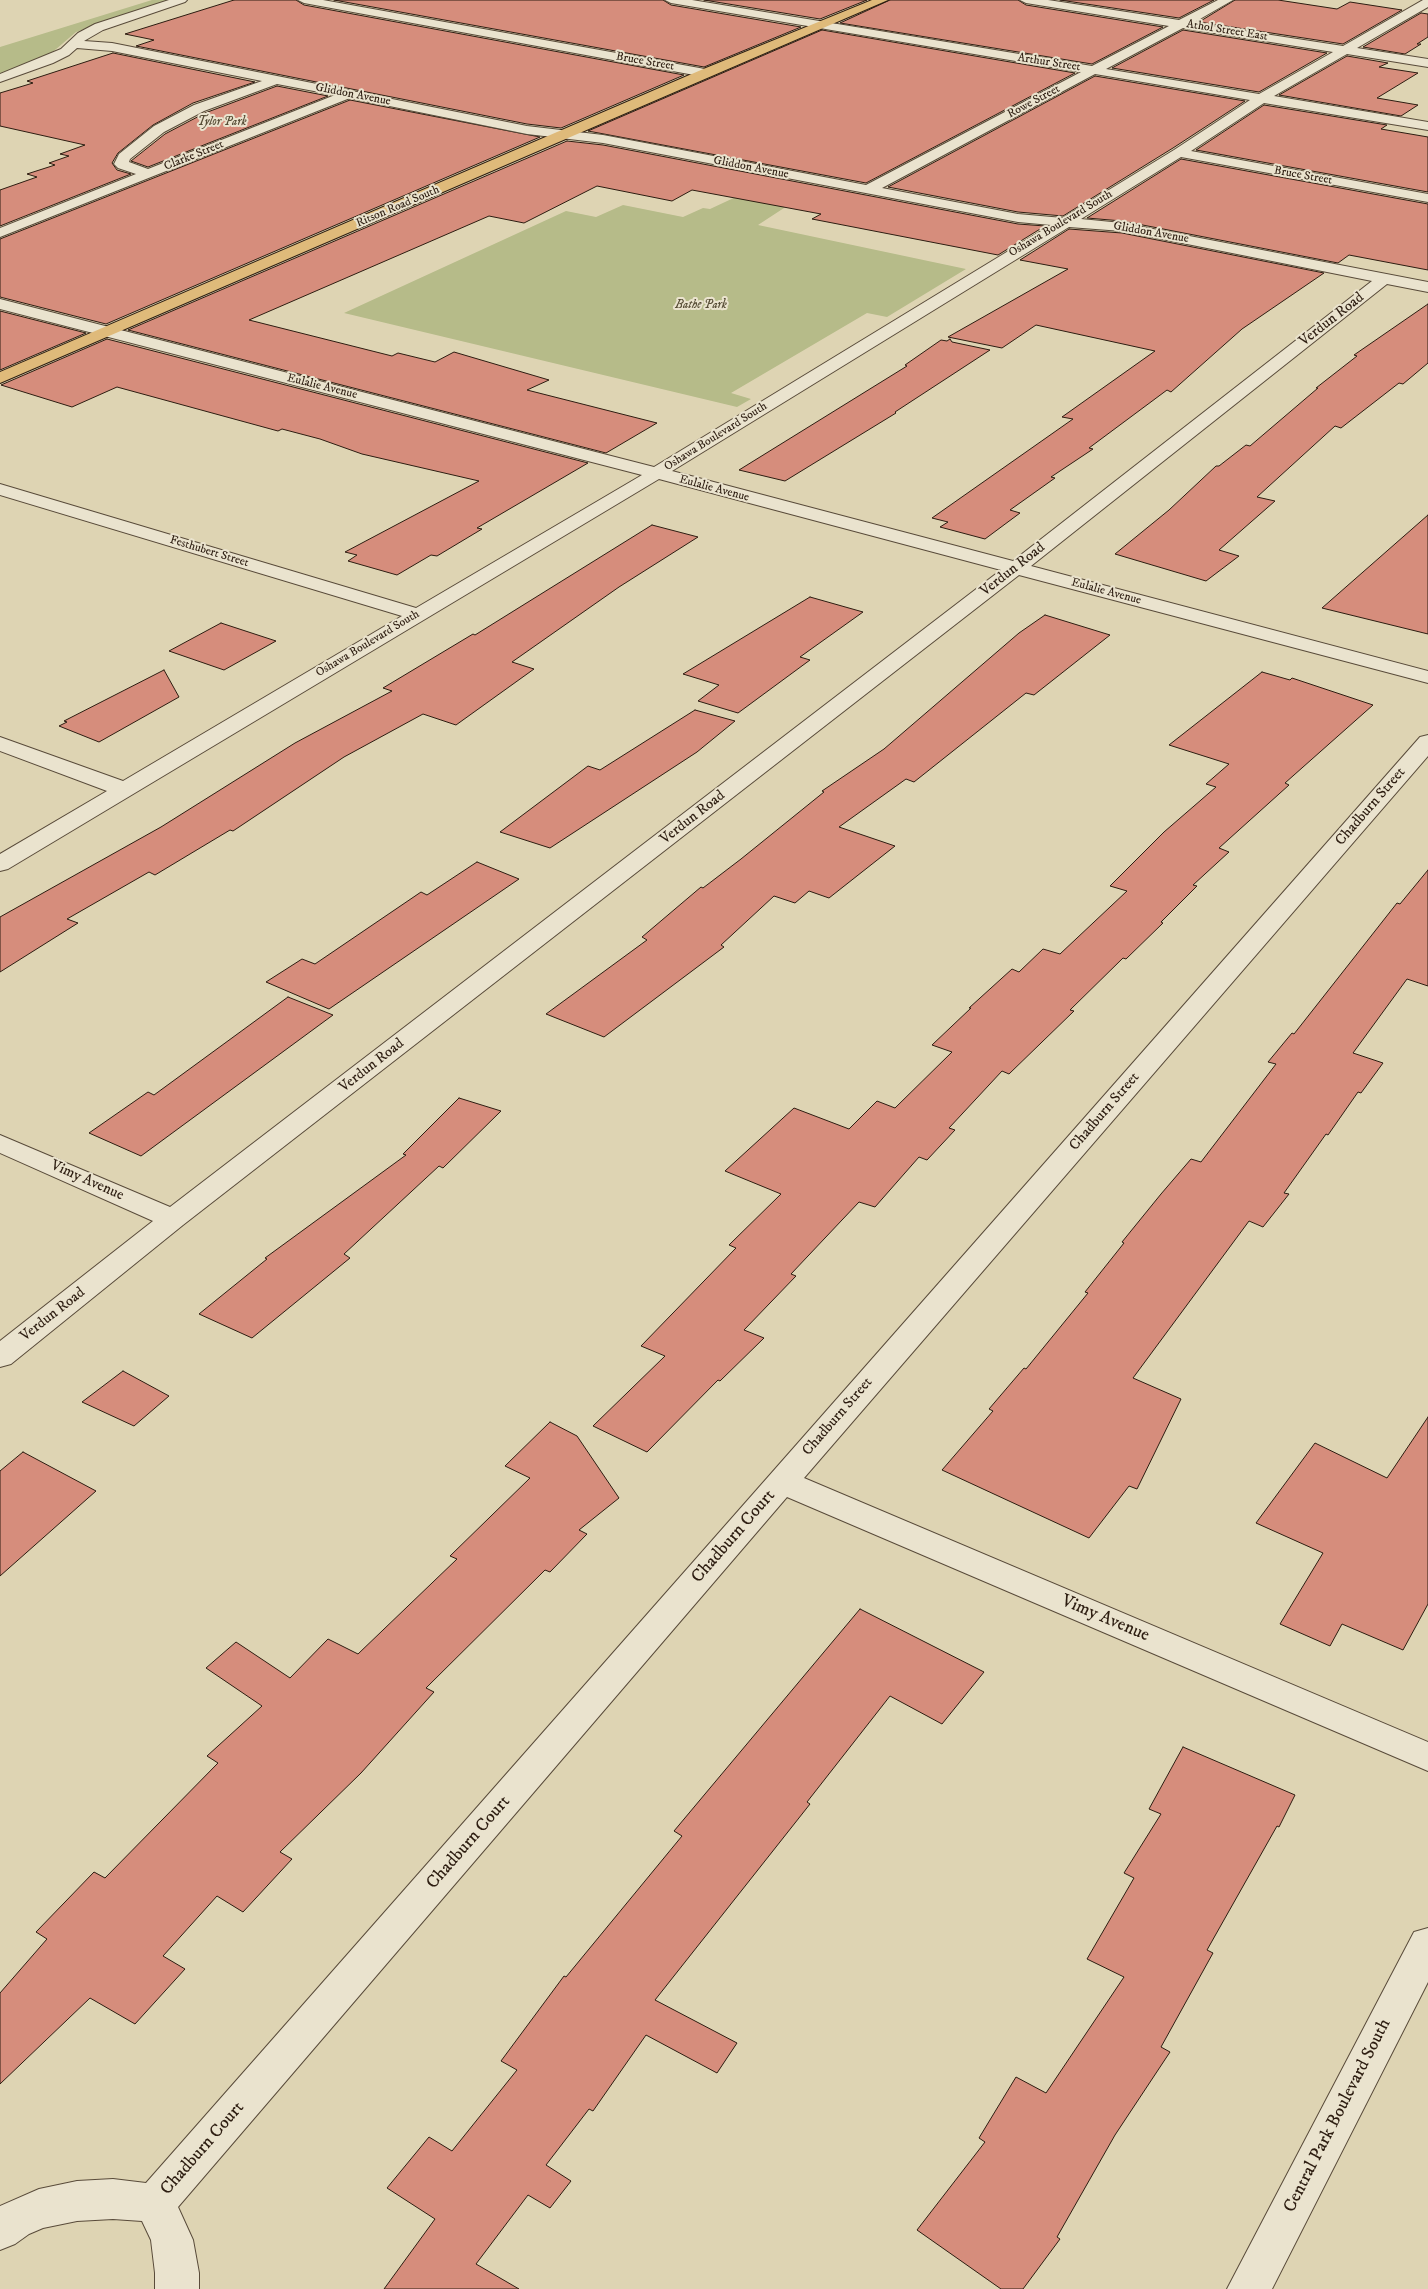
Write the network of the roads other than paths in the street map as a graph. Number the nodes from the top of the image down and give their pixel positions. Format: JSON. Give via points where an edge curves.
{"nodes":[{"id":1,"x":181,"y":0,"type":"edge"},
{"id":2,"x":304,"y":0,"type":"edge"},
{"id":3,"x":671,"y":0,"type":"edge"},
{"id":4,"x":882,"y":0,"type":"edge"},
{"id":5,"x":1026,"y":0,"type":"edge"},
{"id":6,"x":1227,"y":0,"type":"edge"},
{"id":7,"x":1428,"y":2,"type":"edge"},
{"id":8,"x":1182,"y":24,"type":"junction"},
{"id":9,"x":821,"y":25,"type":"junction"},
{"id":10,"x":76,"y":44,"type":"junction"},
{"id":11,"x":1344,"y":51,"type":"junction"},
{"id":12,"x":1428,"y":63,"type":"edge"},
{"id":13,"x":1094,"y":70,"type":"junction"},
{"id":14,"x":705,"y":73,"type":"junction"},
{"id":15,"x":0,"y":78,"type":"edge"},
{"id":16,"x":276,"y":80,"type":"junction"},
{"id":17,"x":350,"y":94,"type":"junction"},
{"id":18,"x":1262,"y":98,"type":"junction"},
{"id":19,"x":1428,"y":126,"type":"edge"},
{"id":20,"x":566,"y":135,"type":"junction"},
{"id":21,"x":1179,"y":154,"type":"junction"},
{"id":22,"x":150,"y":174,"type":"junction"},
{"id":23,"x":867,"y":190,"type":"junction"},
{"id":24,"x":1428,"y":198,"type":"edge"},
{"id":25,"x":1065,"y":222,"type":"junction"},
{"id":26,"x":0,"y":233,"type":"edge"},
{"id":27,"x":1385,"y":278,"type":"junction"},
{"id":28,"x":1428,"y":287,"type":"edge"},
{"id":29,"x":0,"y":304,"type":"edge"},
{"id":30,"x":110,"y":332,"type":"junction"},
{"id":31,"x":0,"y":378,"type":"edge"},
{"id":32,"x":657,"y":473,"type":"junction"},
{"id":33,"x":0,"y":489,"type":"edge"},
{"id":34,"x":1016,"y":568,"type":"junction"},
{"id":35,"x":418,"y":615,"type":"junction"},
{"id":36,"x":1428,"y":677,"type":"edge"},
{"id":37,"x":1428,"y":742,"type":"edge"},
{"id":38,"x":0,"y":744,"type":"edge"},
{"id":39,"x":124,"y":789,"type":"junction"},
{"id":40,"x":0,"y":864,"type":"edge"},
{"id":41,"x":0,"y":1143,"type":"edge"},
{"id":42,"x":173,"y":1219,"type":"junction"},
{"id":43,"x":0,"y":1357,"type":"edge"},
{"id":44,"x":782,"y":1482,"type":"junction"},
{"id":45,"x":1428,"y":1757,"type":"edge"},
{"id":46,"x":1428,"y":1944,"type":"edge"},
{"id":47,"x":156,"y":2203,"type":"junction"},
{"id":48,"x":0,"y":2230,"type":"edge"},
{"id":49,"x":177,"y":2289,"type":"edge"},
{"id":50,"x":1249,"y":2289,"type":"edge"}],
"edges":[{"from":1,"to":10,"type":"street","via":[[99,27],[82,36]]},
{"from":2,"to":14,"type":"street","name":"Bruce Street"},
{"from":3,"to":9,"type":"street","name":"Arthur Street"},
{"from":4,"to":9,"type":"main road","name":"Ritson Road South"},
{"from":5,"to":8,"type":"street","name":"Athol Street East"},
{"from":6,"to":8,"type":"street","name":"Rowe Street"},
{"from":7,"to":11,"type":"street","name":"Oshawa Boulevard South"},
{"from":8,"to":11,"type":"street","name":"Athol Street East"},
{"from":8,"to":13,"type":"street","name":"Rowe Street"},
{"from":9,"to":13,"type":"street","name":"Arthur Street"},
{"from":9,"to":14,"type":"main road","name":"Ritson Road South"},
{"from":10,"to":15,"type":"street","via":[[49,60]]},
{"from":10,"to":16,"type":"street","name":"Gliddon Avenue","via":[[112,47]]},
{"from":11,"to":12,"type":"street","name":"Athol Street East"},
{"from":11,"to":18,"type":"street","name":"Oshawa Boulevard South"},
{"from":13,"to":18,"type":"street","name":"Arthur Street"},
{"from":13,"to":23,"type":"street","name":"Rowe Street"},
{"from":14,"to":20,"type":"main road","name":"Ritson Road South"},
{"from":16,"to":17,"type":"street","name":"Gliddon Avenue"},
{"from":16,"to":22,"type":"street","via":[[199,108],[159,129],[124,157],[121,164]]},
{"from":17,"to":20,"type":"street","name":"Gliddon Avenue"},
{"from":17,"to":22,"type":"street","name":"Clarke Street"},
{"from":18,"to":19,"type":"street","name":"Arthur Street"},
{"from":18,"to":21,"type":"street","name":"Oshawa Boulevard South"},
{"from":20,"to":23,"type":"street","name":"Gliddon Avenue","via":[[604,139]]},
{"from":20,"to":30,"type":"main road","name":"Ritson Road South"},
{"from":21,"to":24,"type":"street","name":"Bruce Street"},
{"from":21,"to":25,"type":"street","name":"Oshawa Boulevard South"},
{"from":22,"to":26,"type":"street","name":"Clarke Street"},
{"from":23,"to":25,"type":"street","name":"Gliddon Avenue","via":[[1018,218]]},
{"from":25,"to":27,"type":"street","name":"Gliddon Avenue","via":[[1122,227]]},
{"from":25,"to":32,"type":"street","name":"Oshawa Boulevard South"},
{"from":27,"to":28,"type":"street","name":"Gliddon Avenue"},
{"from":27,"to":34,"type":"street","name":"Verdun Road"},
{"from":29,"to":30,"type":"street","name":"Eulalie Avenue"},
{"from":30,"to":31,"type":"main road","name":"Ritson Road South"},
{"from":30,"to":32,"type":"street","name":"Eulalie Avenue"},
{"from":32,"to":34,"type":"street","name":"Eulalie Avenue"},
{"from":32,"to":35,"type":"street","name":"Oshawa Boulevard South"},
{"from":33,"to":35,"type":"street","name":"Festhubert Street"},
{"from":34,"to":36,"type":"street","name":"Eulalie Avenue"},
{"from":34,"to":42,"type":"street","name":"Verdun Road"},
{"from":35,"to":39,"type":"street","name":"Oshawa Boulevard South"},
{"from":37,"to":44,"type":"street","name":"Chadburn Street"},
{"from":38,"to":39,"type":"street"},
{"from":39,"to":40,"type":"street","name":"Oshawa Boulevard South"},
{"from":41,"to":42,"type":"street","name":"Vimy Avenue"},
{"from":42,"to":43,"type":"street","name":"Verdun Road"},
{"from":44,"to":45,"type":"street","name":"Vimy Avenue"},
{"from":44,"to":47,"type":"street","name":"Chadburn Court"},
{"from":46,"to":50,"type":"street","name":"Central Park Boulevard South"},
{"from":47,"to":48,"type":"street","name":"Chadburn Court","via":[[77,2200],[39,2209]]},
{"from":47,"to":49,"type":"street","name":"Chadburn Court","via":[[172,2240]]}]}
